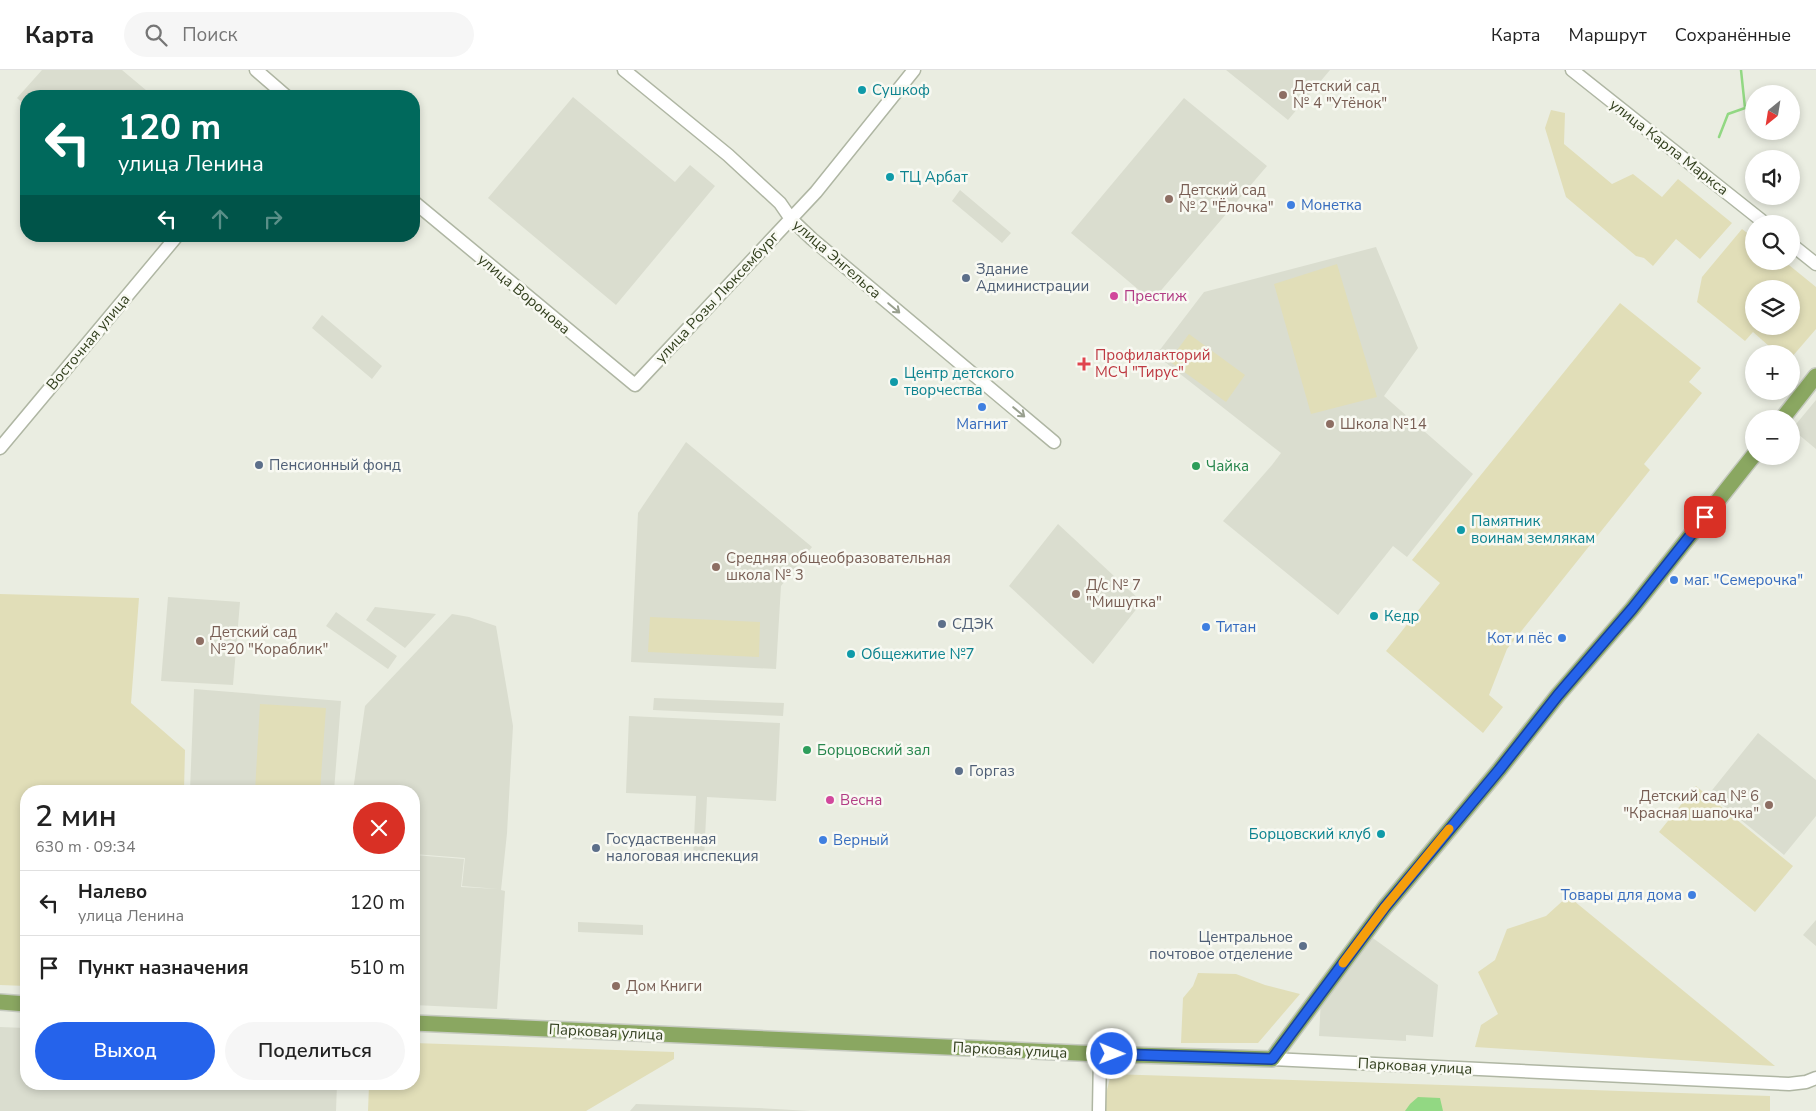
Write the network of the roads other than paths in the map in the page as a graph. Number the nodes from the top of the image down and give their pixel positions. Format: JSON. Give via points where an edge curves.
{"nodes":[{"id":1,"x":256,"y":70,"type":"edge"},
{"id":2,"x":624,"y":70,"type":"edge"},
{"id":3,"x":914,"y":70,"type":"edge"},
{"id":4,"x":1572,"y":70,"type":"edge"},
{"id":5,"x":279,"y":90,"type":"edge"},
{"id":6,"x":420,"y":207,"type":"edge"},
{"id":7,"x":1755,"y":215,"type":"edge"},
{"id":8,"x":791,"y":220,"type":"junction"},
{"id":9,"x":172,"y":242,"type":"edge"},
{"id":10,"x":1800,"y":251,"type":"edge"},
{"id":11,"x":1816,"y":264,"type":"edge"},
{"id":12,"x":1816,"y":376,"type":"edge"},
{"id":13,"x":635,"y":386,"type":"joint"},
{"id":14,"x":1789,"y":410,"type":"edge"},
{"id":15,"x":1054,"y":442,"type":"dead end"},
{"id":16,"x":0,"y":448,"type":"edge"},
{"id":17,"x":1746,"y":465,"type":"edge"},
{"id":18,"x":0,"y":1002,"type":"edge"},
{"id":19,"x":20,"y":1004,"type":"edge"},
{"id":20,"x":420,"y":1023,"type":"edge"},
{"id":21,"x":1100,"y":1054,"type":"junction"},
{"id":22,"x":1272,"y":1059,"type":"junction"},
{"id":23,"x":1816,"y":1078,"type":"edge"},
{"id":24,"x":1099,"y":1111,"type":"edge"}],
"edges":[{"from":1,"to":5,"type":"street"},
{"from":2,"to":8,"type":"street","name":"улица Энгельса","via":[[728,155],[780,203]]},
{"from":3,"to":8,"type":"street","name":"улица Розы Люксембург"},
{"from":4,"to":7,"type":"street","name":"улица Карла Маркса"},
{"from":6,"to":13,"type":"street","name":"улица Воронова"},
{"from":8,"to":13,"type":"street","name":"улица Розы Люксембург"},
{"from":8,"to":15,"type":"street","name":"улица Энгельса","one_way":true},
{"from":9,"to":16,"type":"street","name":"Восточная улица"},
{"from":10,"to":11,"type":"street"},
{"from":12,"to":14,"type":"main road"},
{"from":17,"to":22,"type":"main road","via":[[1632,609],[1385,907]]},
{"from":18,"to":19,"type":"main road"},
{"from":20,"to":21,"type":"main road","name":"Парковая улица"},
{"from":21,"to":22,"type":"main road","name":"Парковая улица"},
{"from":21,"to":24,"type":"street"},
{"from":22,"to":23,"type":"street","name":"Парковая улица","via":[[1790,1084]]}]}
